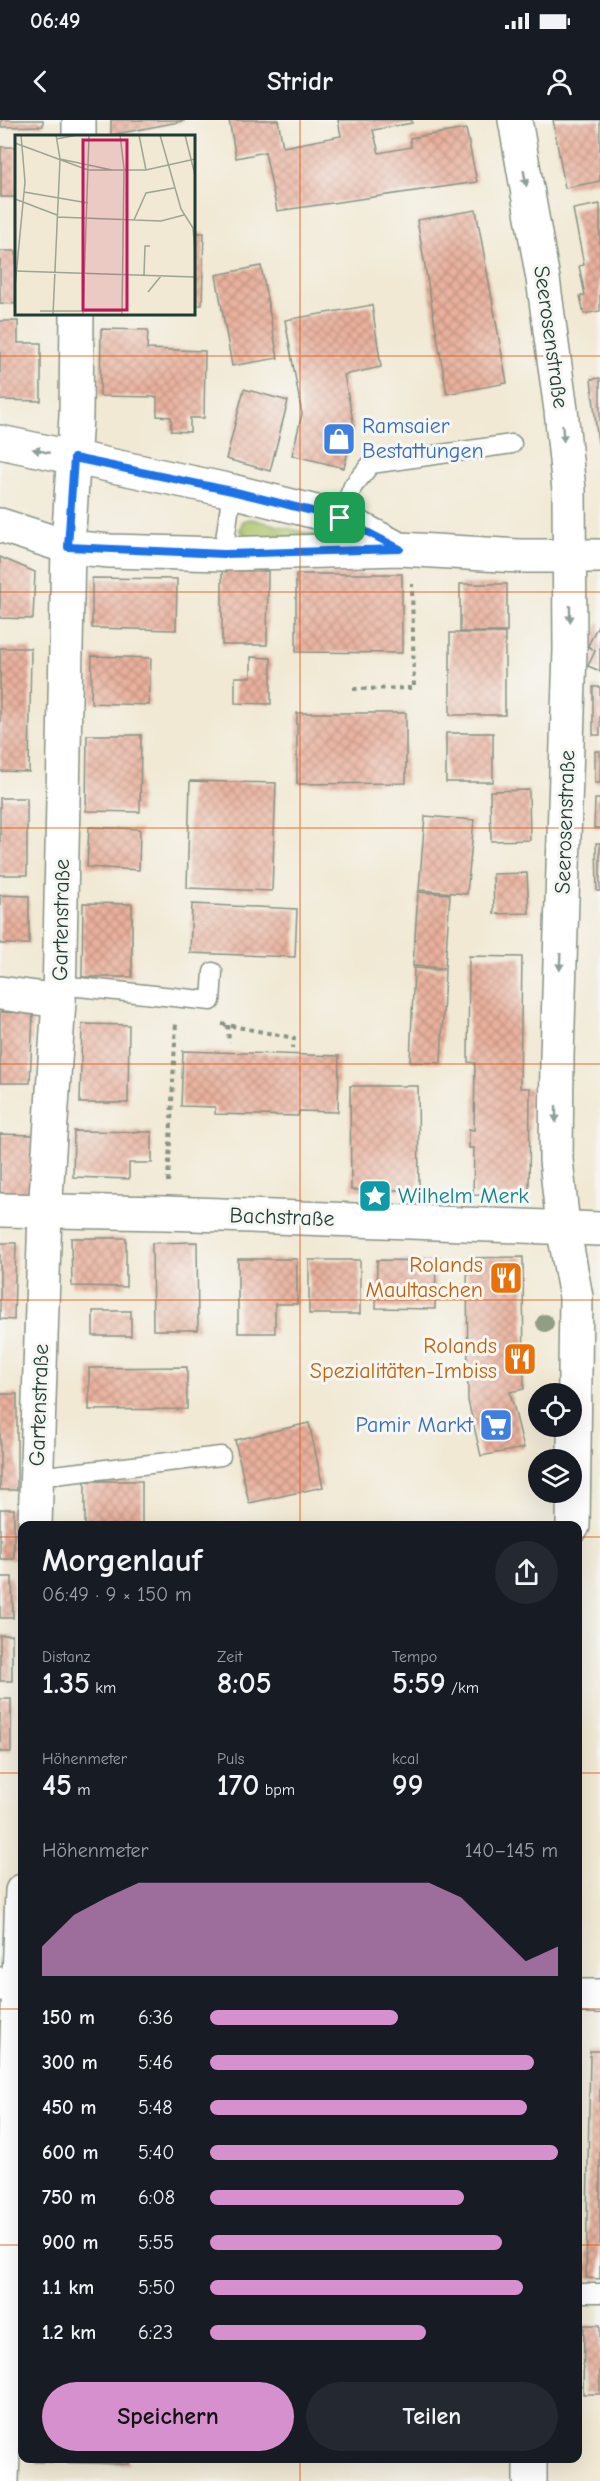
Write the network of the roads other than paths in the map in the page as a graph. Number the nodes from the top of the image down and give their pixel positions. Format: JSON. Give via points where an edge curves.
{"nodes":[{"id":1,"x":515,"y":120,"type":"edge"},
{"id":2,"x":77,"y":315,"type":"edge"},
{"id":3,"x":0,"y":442,"type":"edge"},
{"id":4,"x":512,"y":444,"type":"dead end"},
{"id":5,"x":74,"y":458,"type":"junction"},
{"id":6,"x":232,"y":491,"type":"junction"},
{"id":7,"x":340,"y":518,"type":"junction"},
{"id":8,"x":0,"y":525,"type":"edge"},
{"id":9,"x":68,"y":547,"type":"junction"},
{"id":10,"x":406,"y":549,"type":"junction"},
{"id":11,"x":224,"y":554,"type":"junction"},
{"id":12,"x":585,"y":555,"type":"edge"},
{"id":13,"x":213,"y":972,"type":"dead end"},
{"id":14,"x":59,"y":992,"type":"junction"},
{"id":15,"x":0,"y":993,"type":"edge"},
{"id":16,"x":0,"y":1210,"type":"edge"},
{"id":17,"x":45,"y":1212,"type":"junction"},
{"id":18,"x":562,"y":1226,"type":"junction"},
{"id":19,"x":600,"y":1229,"type":"edge"},
{"id":20,"x":221,"y":1456,"type":"dead end"},
{"id":21,"x":36,"y":1477,"type":"junction"},
{"id":22,"x":35,"y":1521,"type":"edge"},
{"id":23,"x":573,"y":1521,"type":"edge"},
{"id":24,"x":18,"y":1938,"type":"edge"},
{"id":25,"x":14,"y":1984,"type":"edge"},
{"id":26,"x":582,"y":1996,"type":"edge"},
{"id":27,"x":600,"y":1996,"type":"edge"},
{"id":28,"x":582,"y":2293,"type":"edge"},
{"id":29,"x":600,"y":2293,"type":"edge"},
{"id":30,"x":530,"y":2463,"type":"edge"},
{"id":31,"x":2,"y":2481,"type":"edge"},
{"id":32,"x":530,"y":2481,"type":"edge"}],
"edges":[{"from":1,"to":12,"type":"street","name":"Seerosenstraße","one_way":true,"via":[[543,279],[569,490]]},
{"from":2,"to":5,"type":"street","name":"Gartenstraße"},
{"from":5,"to":3,"type":"street","one_way":true},
{"from":4,"to":7,"type":"lane","via":[[371,464],[353,486]]},
{"from":5,"to":6,"type":"street"},
{"from":5,"to":9,"type":"street","name":"Gartenstraße"},
{"from":6,"to":7,"type":"street"},
{"from":6,"to":11,"type":"lane"},
{"from":7,"to":10,"type":"street"},
{"from":8,"to":9,"type":"street"},
{"from":9,"to":11,"type":"street"},
{"from":9,"to":14,"type":"street","name":"Gartenstraße"},
{"from":10,"to":11,"type":"street"},
{"from":10,"to":12,"type":"street"},
{"from":12,"to":18,"type":"street","name":"Seerosenstraße","one_way":true,"via":[[570,650],[557,1056],[556,1179]]},
{"from":13,"to":14,"type":"lane","via":[[211,1001]]},
{"from":14,"to":15,"type":"street"},
{"from":14,"to":17,"type":"street","name":"Gartenstraße"},
{"from":16,"to":17,"type":"street","name":"Bachstraße"},
{"from":17,"to":18,"type":"street","name":"Bachstraße"},
{"from":17,"to":21,"type":"street","name":"Gartenstraße"},
{"from":18,"to":19,"type":"street","name":"Bachstraße"},
{"from":18,"to":23,"type":"street","name":"Seerosenstraße","via":[[576,1297]]},
{"from":20,"to":21,"type":"lane"},
{"from":21,"to":22,"type":"street","name":"Gartenstraße"},
{"from":24,"to":25,"type":"street"},
{"from":25,"to":31,"type":"street"},
{"from":26,"to":27,"type":"street"},
{"from":28,"to":29,"type":"lane"},
{"from":30,"to":32,"type":"street"}]}
